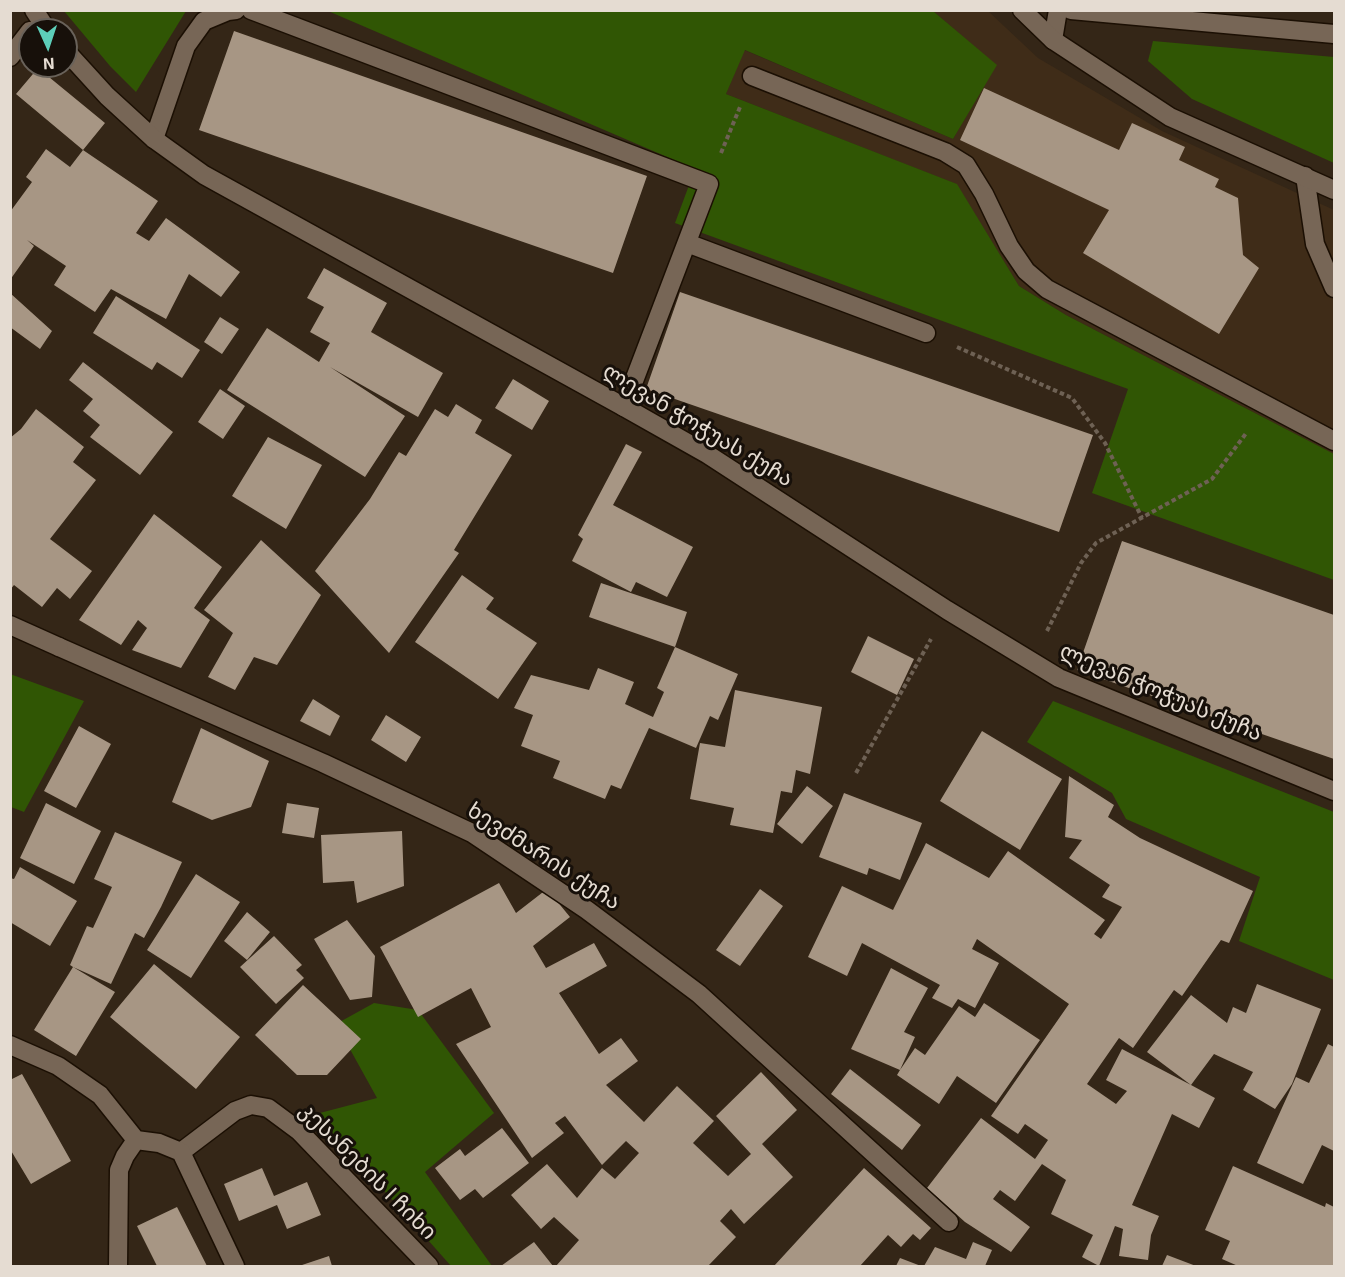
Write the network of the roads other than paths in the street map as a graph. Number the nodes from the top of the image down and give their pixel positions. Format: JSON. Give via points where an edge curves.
{"nodes":[{"id":1,"x":236,"y":10,"type":"edge"},
{"id":2,"x":251,"y":10,"type":"edge"},
{"id":3,"x":1022,"y":10,"type":"edge"},
{"id":4,"x":1058,"y":10,"type":"edge"},
{"id":5,"x":1071,"y":10,"type":"edge"},
{"id":6,"x":1335,"y":34,"type":"edge"},
{"id":7,"x":1053,"y":40,"type":"junction"},
{"id":8,"x":78,"y":64,"type":"edge"},
{"id":9,"x":752,"y":76,"type":"road end"},
{"id":10,"x":154,"y":139,"type":"junction"},
{"id":11,"x":1305,"y":176,"type":"junction"},
{"id":12,"x":1335,"y":190,"type":"edge"},
{"id":13,"x":687,"y":243,"type":"junction"},
{"id":14,"x":1335,"y":288,"type":"edge"},
{"id":15,"x":926,"y":333,"type":"road end"},
{"id":16,"x":624,"y":406,"type":"junction"},
{"id":17,"x":1335,"y":441,"type":"edge"},
{"id":18,"x":10,"y":625,"type":"edge"},
{"id":19,"x":1335,"y":791,"type":"edge"},
{"id":20,"x":10,"y":1045,"type":"edge"},
{"id":21,"x":136,"y":1140,"type":"junction"},
{"id":22,"x":181,"y":1152,"type":"junction"},
{"id":23,"x":949,"y":1222,"type":"dead end"},
{"id":24,"x":118,"y":1266,"type":"edge"},
{"id":25,"x":235,"y":1266,"type":"edge"},
{"id":26,"x":429,"y":1266,"type":"edge"}],
"edges":[{"from":1,"to":10,"type":"street","via":[[204,21],[186,46]]},
{"from":2,"to":13,"type":"street","via":[[709,184]]},
{"from":3,"to":7,"type":"street"},
{"from":4,"to":7,"type":"street"},
{"from":5,"to":6,"type":"street"},
{"from":7,"to":11,"type":"street","via":[[1170,117]]},
{"from":8,"to":10,"type":"street","name":"ლევან ჭოჭუას ქუჩა"},
{"from":9,"to":17,"type":"street","via":[[945,152],[966,165],[1009,246],[1026,271],[1047,289]]},
{"from":10,"to":16,"type":"street","name":"ლევან ჭოჭუას ქუჩა","via":[[204,175]]},
{"from":11,"to":12,"type":"street"},
{"from":11,"to":14,"type":"street","via":[[1315,244]]},
{"from":13,"to":15,"type":"street"},
{"from":13,"to":16,"type":"street"},
{"from":16,"to":19,"type":"street","name":"ლევან ჭოჭუას ქუჩა","via":[[707,454],[947,610],[1073,685]]},
{"from":18,"to":23,"type":"street","name":"ხევძმარის ქუჩა","via":[[472,833],[587,910],[699,994]]},
{"from":20,"to":21,"type":"street","via":[[58,1066],[100,1095]]},
{"from":21,"to":22,"type":"street","via":[[159,1143]]},
{"from":21,"to":24,"type":"street","via":[[119,1170]]},
{"from":22,"to":25,"type":"street"},
{"from":22,"to":26,"type":"street","name":"კესანების I ჩიხი","via":[[236,1111],[250,1105],[268,1108],[299,1131]]}]}
